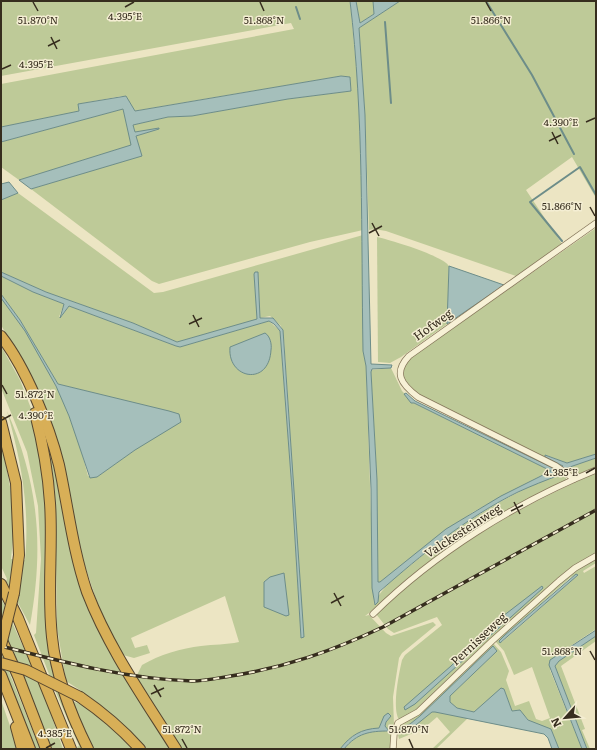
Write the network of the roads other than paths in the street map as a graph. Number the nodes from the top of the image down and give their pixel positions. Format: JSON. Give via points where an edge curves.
{"nodes":[{"id":1,"x":596,"y":223,"type":"edge"},
{"id":2,"x":1,"y":336,"type":"edge"},
{"id":3,"x":9,"y":346,"type":"junction"},
{"id":4,"x":1,"y":422,"type":"edge"},
{"id":5,"x":596,"y":470,"type":"edge"},
{"id":6,"x":574,"y":480,"type":"junction"},
{"id":7,"x":596,"y":556,"type":"edge"},
{"id":8,"x":1,"y":584,"type":"edge"},
{"id":9,"x":373,"y":614,"type":"dead end"},
{"id":10,"x":1,"y":638,"type":"edge"},
{"id":11,"x":1,"y":645,"type":"edge"},
{"id":12,"x":1,"y":663,"type":"edge"},
{"id":13,"x":1,"y":675,"type":"edge"},
{"id":14,"x":22,"y":749,"type":"edge"},
{"id":15,"x":30,"y":749,"type":"edge"},
{"id":16,"x":46,"y":749,"type":"edge"},
{"id":17,"x":70,"y":749,"type":"edge"},
{"id":18,"x":88,"y":749,"type":"edge"},
{"id":19,"x":140,"y":749,"type":"edge"},
{"id":20,"x":176,"y":749,"type":"edge"},
{"id":21,"x":394,"y":749,"type":"edge"}],
"edges":[{"from":1,"to":6,"type":"street","name":"Hofweg","via":[[409,356],[401,364],[400,371],[406,386],[418,397],[556,466]]},
{"from":2,"to":3,"type":"highway"},
{"from":3,"to":18,"type":"highway","via":[[30,396],[45,450],[50,504],[49,574],[52,638],[63,693]]},
{"from":3,"to":20,"type":"highway","via":[[37,401],[56,457],[87,590],[105,635]]},
{"from":4,"to":11,"type":"highway","bridge":true,"via":[[16,483],[19,555],[14,593]]},
{"from":5,"to":6,"type":"street","name":"Valckesteinweg"},
{"from":6,"to":9,"type":"street","name":"Valckesteinweg","via":[[498,520],[454,547],[418,574]]},
{"from":7,"to":21,"type":"street","name":"Pernisseweg","via":[[574,568],[418,712],[398,723],[394,734]]},
{"from":8,"to":17,"type":"highway","via":[[18,618]]},
{"from":10,"to":16,"type":"highway"},
{"from":12,"to":19,"type":"highway","bridge":true,"via":[[26,670],[80,697],[125,732]]},
{"from":13,"to":14,"type":"highway"},
{"from":13,"to":15,"type":"highway"}]}
